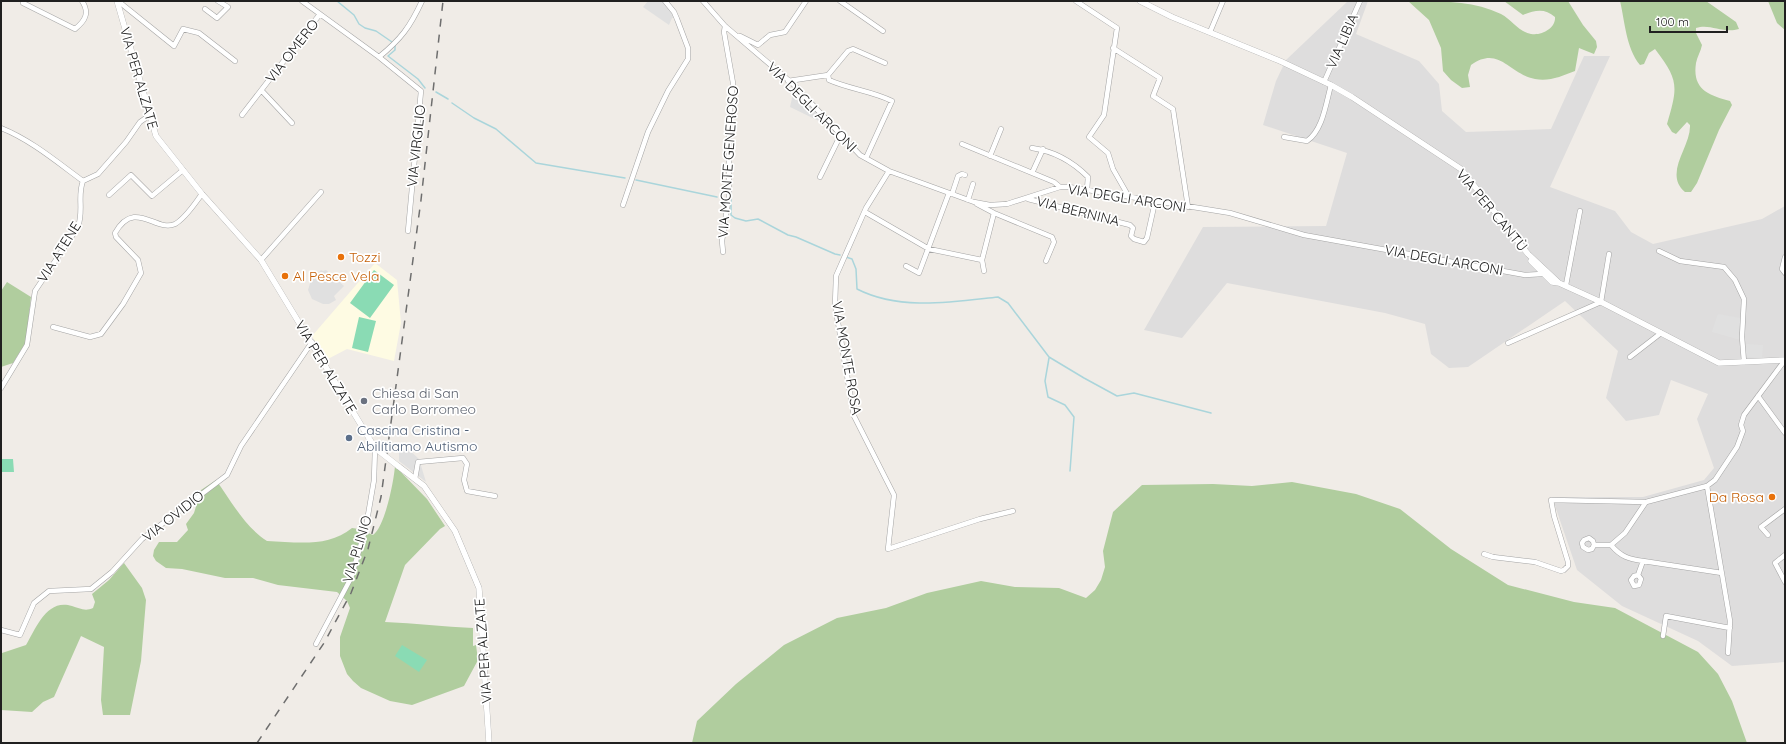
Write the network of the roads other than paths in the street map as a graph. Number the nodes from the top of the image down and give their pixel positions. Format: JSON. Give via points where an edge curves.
{"nodes":[{"id":1,"x":82,"y":1,"type":"edge"},
{"id":2,"x":117,"y":1,"type":"edge"},
{"id":3,"x":218,"y":1,"type":"edge"},
{"id":4,"x":302,"y":1,"type":"edge"},
{"id":5,"x":422,"y":1,"type":"edge"},
{"id":6,"x":665,"y":1,"type":"edge"},
{"id":7,"x":703,"y":1,"type":"edge"},
{"id":8,"x":806,"y":1,"type":"edge"},
{"id":9,"x":840,"y":1,"type":"edge"},
{"id":10,"x":1076,"y":1,"type":"edge"},
{"id":11,"x":1140,"y":1,"type":"edge"},
{"id":12,"x":1223,"y":1,"type":"edge"},
{"id":13,"x":1360,"y":1,"type":"edge"},
{"id":14,"x":23,"y":3,"type":"dead end"},
{"id":15,"x":205,"y":9,"type":"dead end"},
{"id":16,"x":320,"y":14,"type":"junction"},
{"id":17,"x":725,"y":26,"type":"junction"},
{"id":18,"x":883,"y":31,"type":"dead end"},
{"id":19,"x":1210,"y":32,"type":"junction"},
{"id":20,"x":734,"y":34,"type":"junction"},
{"id":21,"x":1113,"y":48,"type":"junction"},
{"id":22,"x":379,"y":56,"type":"junction"},
{"id":23,"x":235,"y":62,"type":"dead end"},
{"id":24,"x":885,"y":63,"type":"dead end"},
{"id":25,"x":828,"y":75,"type":"junction"},
{"id":26,"x":788,"y":80,"type":"junction"},
{"id":27,"x":1324,"y":82,"type":"junction"},
{"id":28,"x":1331,"y":85,"type":"junction"},
{"id":29,"x":262,"y":91,"type":"junction"},
{"id":30,"x":150,"y":115,"type":"junction"},
{"id":31,"x":242,"y":116,"type":"dead end"},
{"id":32,"x":292,"y":122,"type":"dead end"},
{"id":33,"x":1,"y":128,"type":"edge"},
{"id":34,"x":1001,"y":129,"type":"dead end"},
{"id":35,"x":841,"y":134,"type":"junction"},
{"id":36,"x":1284,"y":137,"type":"dead end"},
{"id":37,"x":962,"y":144,"type":"dead end"},
{"id":38,"x":1032,"y":148,"type":"dead end"},
{"id":39,"x":1043,"y":149,"type":"junction"},
{"id":40,"x":990,"y":156,"type":"junction"},
{"id":41,"x":866,"y":158,"type":"junction"},
{"id":42,"x":183,"y":170,"type":"junction"},
{"id":43,"x":889,"y":171,"type":"junction"},
{"id":44,"x":1032,"y":173,"type":"junction"},
{"id":45,"x":965,"y":174,"type":"dead end"},
{"id":46,"x":820,"y":178,"type":"dead end"},
{"id":47,"x":83,"y":181,"type":"junction"},
{"id":48,"x":973,"y":184,"type":"dead end"},
{"id":49,"x":1060,"y":187,"type":"junction"},
{"id":50,"x":1086,"y":190,"type":"junction"},
{"id":51,"x":321,"y":192,"type":"dead end"},
{"id":52,"x":202,"y":194,"type":"junction"},
{"id":53,"x":951,"y":194,"type":"junction"},
{"id":54,"x":109,"y":195,"type":"dead end"},
{"id":55,"x":1130,"y":197,"type":"junction"},
{"id":56,"x":1028,"y":199,"type":"junction"},
{"id":57,"x":968,"y":200,"type":"junction"},
{"id":58,"x":974,"y":202,"type":"junction"},
{"id":59,"x":1155,"y":202,"type":"junction"},
{"id":60,"x":623,"y":205,"type":"dead end"},
{"id":61,"x":1188,"y":207,"type":"junction"},
{"id":62,"x":1580,"y":211,"type":"dead end"},
{"id":63,"x":864,"y":212,"type":"junction"},
{"id":64,"x":994,"y":214,"type":"junction"},
{"id":65,"x":408,"y":231,"type":"dead end"},
{"id":66,"x":929,"y":249,"type":"junction"},
{"id":67,"x":1659,"y":251,"type":"dead end"},
{"id":68,"x":723,"y":252,"type":"dead end"},
{"id":69,"x":1528,"y":254,"type":"junction"},
{"id":70,"x":1609,"y":254,"type":"dead end"},
{"id":71,"x":1785,"y":257,"type":"edge"},
{"id":72,"x":261,"y":260,"type":"junction"},
{"id":73,"x":982,"y":260,"type":"junction"},
{"id":74,"x":1046,"y":261,"type":"dead end"},
{"id":75,"x":1533,"y":263,"type":"junction"},
{"id":76,"x":906,"y":266,"type":"dead end"},
{"id":77,"x":984,"y":271,"type":"dead end"},
{"id":78,"x":1544,"y":272,"type":"junction"},
{"id":79,"x":1785,"y":273,"type":"edge"},
{"id":80,"x":1526,"y":275,"type":"junction"},
{"id":81,"x":1566,"y":285,"type":"junction"},
{"id":82,"x":1601,"y":302,"type":"junction"},
{"id":83,"x":53,"y":327,"type":"dead end"},
{"id":84,"x":1661,"y":333,"type":"junction"},
{"id":85,"x":312,"y":342,"type":"junction"},
{"id":86,"x":1508,"y":343,"type":"dead end"},
{"id":87,"x":1630,"y":357,"type":"dead end"},
{"id":88,"x":1785,"y":360,"type":"edge"},
{"id":89,"x":1744,"y":362,"type":"junction"},
{"id":90,"x":1,"y":388,"type":"edge"},
{"id":91,"x":1758,"y":396,"type":"junction"},
{"id":92,"x":1785,"y":433,"type":"edge"},
{"id":93,"x":375,"y":448,"type":"junction"},
{"id":94,"x":415,"y":479,"type":"junction"},
{"id":95,"x":1707,"y":486,"type":"junction"},
{"id":96,"x":495,"y":496,"type":"dead end"},
{"id":97,"x":1646,"y":502,"type":"junction"},
{"id":98,"x":1785,"y":509,"type":"edge"},
{"id":99,"x":1013,"y":511,"type":"dead end"},
{"id":100,"x":1768,"y":535,"type":"dead end"},
{"id":101,"x":1594,"y":545,"type":"dead end"},
{"id":102,"x":1612,"y":545,"type":"junction"},
{"id":103,"x":1484,"y":554,"type":"dead end"},
{"id":104,"x":1785,"y":555,"type":"edge"},
{"id":105,"x":1643,"y":561,"type":"junction"},
{"id":106,"x":1722,"y":573,"type":"junction"},
{"id":107,"x":1638,"y":575,"type":"dead end"},
{"id":108,"x":1785,"y":582,"type":"edge"},
{"id":109,"x":1730,"y":628,"type":"junction"},
{"id":110,"x":1,"y":630,"type":"edge"},
{"id":111,"x":1663,"y":636,"type":"dead end"},
{"id":112,"x":316,"y":644,"type":"dead end"},
{"id":113,"x":1728,"y":654,"type":"dead end"},
{"id":114,"x":489,"y":743,"type":"edge"}],
"edges":[{"from":1,"to":14,"type":"street","via":[[87,14],[75,29]]},
{"from":2,"to":23,"type":"street","via":[[174,46],[183,29],[199,33]]},
{"from":2,"to":30,"type":"street","name":"VIA PER ALZATE"},
{"from":3,"to":15,"type":"street","via":[[228,7],[217,18]]},
{"from":4,"to":16,"type":"street","name":"VIA VIRGILIO"},
{"from":5,"to":22,"type":"street","via":[[413,21],[398,41]]},
{"from":6,"to":60,"type":"street","via":[[677,19],[688,48],[688,59],[648,132]]},
{"from":7,"to":17,"type":"street","name":"VIA DEGLI ARCONI"},
{"from":8,"to":20,"type":"street","via":[[786,31],[770,36],[758,45]]},
{"from":9,"to":18,"type":"street"},
{"from":10,"to":21,"type":"street","via":[[1117,28]]},
{"from":11,"to":19,"type":"street","name":"VIA PER CANTÙ"},
{"from":12,"to":19,"type":"street"},
{"from":13,"to":27,"type":"street","name":"VIA LIBIA"},
{"from":16,"to":22,"type":"street","name":"VIA VIRGILIO"},
{"from":16,"to":29,"type":"street","name":"VIA OMERO"},
{"from":17,"to":20,"type":"street","name":"VIA DEGLI ARCONI"},
{"from":17,"to":68,"type":"street","name":"VIA MONTE GENEROSO","via":[[733,83],[729,121],[729,196],[722,241]]},
{"from":19,"to":27,"type":"street","name":"VIA PER CANTÙ"},
{"from":20,"to":26,"type":"street","name":"VIA DEGLI ARCONI"},
{"from":21,"to":55,"type":"street","via":[[1104,115],[1089,137],[1108,153],[1113,169]]},
{"from":21,"to":61,"type":"street","via":[[1160,78],[1153,96],[1173,109]]},
{"from":22,"to":65,"type":"street","name":"VIA VIRGILIO","via":[[422,91]]},
{"from":24,"to":25,"type":"street","via":[[854,49],[848,51]]},
{"from":25,"to":26,"type":"street"},
{"from":25,"to":41,"type":"street","via":[[829,80],[836,84],[892,101]]},
{"from":26,"to":35,"type":"street","name":"VIA DEGLI ARCONI"},
{"from":27,"to":28,"type":"street","name":"VIA PER CANTÙ"},
{"from":28,"to":36,"type":"street","via":[[1314,136],[1307,141]]},
{"from":28,"to":69,"type":"street","name":"VIA PER CANTÙ","via":[[1461,169]]},
{"from":29,"to":31,"type":"street"},
{"from":29,"to":32,"type":"street","name":"VIA OMERO"},
{"from":30,"to":42,"type":"street","name":"VIA PER ALZATE","via":[[156,136]]},
{"from":30,"to":47,"type":"street","via":[[140,122],[98,174]]},
{"from":33,"to":47,"type":"street","via":[[34,146]]},
{"from":34,"to":40,"type":"street"},
{"from":35,"to":41,"type":"street","name":"VIA DEGLI ARCONI"},
{"from":35,"to":46,"type":"street"},
{"from":37,"to":40,"type":"street"},
{"from":38,"to":39,"type":"street"},
{"from":39,"to":44,"type":"street"},
{"from":39,"to":50,"type":"street","via":[[1065,159],[1084,173],[1088,177]]},
{"from":40,"to":44,"type":"street"},
{"from":41,"to":43,"type":"street","name":"VIA DEGLI ARCONI"},
{"from":42,"to":52,"type":"street","name":"VIA PER ALZATE"},
{"from":42,"to":54,"type":"street","via":[[152,196],[131,175]]},
{"from":43,"to":53,"type":"street","name":"VIA DEGLI ARCONI"},
{"from":43,"to":63,"type":"street","name":"VIA MONTE ROSA"},
{"from":44,"to":49,"type":"street"},
{"from":45,"to":53,"type":"street","via":[[958,176]]},
{"from":47,"to":90,"type":"street","name":"VIA ATENE","via":[[80,189],[82,217],[35,291],[27,345]]},
{"from":48,"to":57,"type":"street"},
{"from":49,"to":50,"type":"street","name":"VIA DEGLI ARCONI"},
{"from":49,"to":56,"type":"street","name":"VIA DEGLI ARCONI"},
{"from":50,"to":55,"type":"street","name":"VIA DEGLI ARCONI"},
{"from":51,"to":72,"type":"street"},
{"from":52,"to":72,"type":"street","name":"VIA PER ALZATE"},
{"from":52,"to":83,"type":"street","via":[[183,218],[174,224],[141,218],[127,219],[120,224],[115,233],[116,237],[138,260],[141,273],[101,334],[90,337]]},
{"from":53,"to":57,"type":"street","name":"VIA DEGLI ARCONI"},
{"from":53,"to":66,"type":"street"},
{"from":55,"to":59,"type":"street","name":"VIA DEGLI ARCONI"},
{"from":56,"to":58,"type":"street","name":"VIA DEGLI ARCONI","via":[[1007,204]]},
{"from":56,"to":59,"type":"street","name":"VIA BERNINA","via":[[1130,224],[1133,228],[1131,236],[1144,242]]},
{"from":57,"to":58,"type":"street","name":"VIA DEGLI ARCONI"},
{"from":58,"to":64,"type":"street"},
{"from":59,"to":61,"type":"street","name":"VIA DEGLI ARCONI"},
{"from":61,"to":80,"type":"street","name":"VIA DEGLI ARCONI","via":[[1230,213],[1304,235]]},
{"from":62,"to":81,"type":"street"},
{"from":63,"to":66,"type":"street"},
{"from":63,"to":99,"type":"street","name":"VIA MONTE ROSA","via":[[836,276],[835,305],[854,416],[894,495],[888,549],[980,518]]},
{"from":64,"to":73,"type":"street"},
{"from":64,"to":74,"type":"street","via":[[1052,237],[1054,242]]},
{"from":66,"to":73,"type":"street"},
{"from":66,"to":76,"type":"street","via":[[919,273]]},
{"from":67,"to":89,"type":"street","via":[[1680,261],[1724,267],[1735,280],[1744,299]]},
{"from":69,"to":75,"type":"street"},
{"from":69,"to":78,"type":"street","name":"VIA PER CANTÙ"},
{"from":70,"to":82,"type":"street"},
{"from":71,"to":79,"type":"street","via":[[1782,269]]},
{"from":72,"to":85,"type":"street","name":"VIA PER ALZATE"},
{"from":73,"to":77,"type":"street"},
{"from":75,"to":78,"type":"street"},
{"from":75,"to":80,"type":"street","via":[[1532,272]]},
{"from":78,"to":80,"type":"street","name":"VIA DEGLI ARCONI"},
{"from":78,"to":81,"type":"street","name":"VIA PER CANTÙ"},
{"from":81,"to":82,"type":"street","name":"VIA PER CANTÙ"},
{"from":82,"to":84,"type":"street","name":"VIA PER CANTÙ"},
{"from":82,"to":86,"type":"street"},
{"from":84,"to":87,"type":"street"},
{"from":84,"to":89,"type":"street","name":"VIA PER CANTÙ","via":[[1719,363]]},
{"from":85,"to":93,"type":"street","name":"VIA PER ALZATE"},
{"from":85,"to":110,"type":"street","name":"VIA OVIDIO","via":[[241,446],[227,474],[142,539],[112,572],[91,589],[49,591],[34,603],[20,635]]},
{"from":88,"to":89,"type":"street","name":"VIA PER CANTÙ"},
{"from":88,"to":91,"type":"street"},
{"from":91,"to":92,"type":"street"},
{"from":91,"to":95,"type":"street","via":[[1744,415],[1736,447],[1719,475]]},
{"from":93,"to":94,"type":"street","name":"VIA PER ALZATE","bridge":true},
{"from":93,"to":112,"type":"street","name":"VIA PLINIO","via":[[373,488],[366,527],[351,578]]},
{"from":94,"to":96,"type":"street","via":[[418,462],[463,458],[467,464],[464,480],[467,491]]},
{"from":94,"to":114,"type":"street","name":"VIA PER ALZATE","via":[[424,486],[455,531],[479,588]]},
{"from":95,"to":97,"type":"street"},
{"from":95,"to":106,"type":"street"},
{"from":97,"to":102,"type":"street","via":[[1625,534]]},
{"from":97,"to":103,"type":"street","via":[[1551,500],[1568,562],[1567,568],[1561,571],[1535,562],[1493,558]]},
{"from":98,"to":100,"type":"street","via":[[1761,526]]},
{"from":101,"to":102,"type":"street"},
{"from":102,"to":105,"type":"street","via":[[1621,556]]},
{"from":104,"to":108,"type":"street","via":[[1775,563]]},
{"from":105,"to":106,"type":"street"},
{"from":105,"to":107,"type":"street"},
{"from":106,"to":109,"type":"street"},
{"from":109,"to":111,"type":"street","via":[[1666,616]]},
{"from":109,"to":113,"type":"street"}]}
